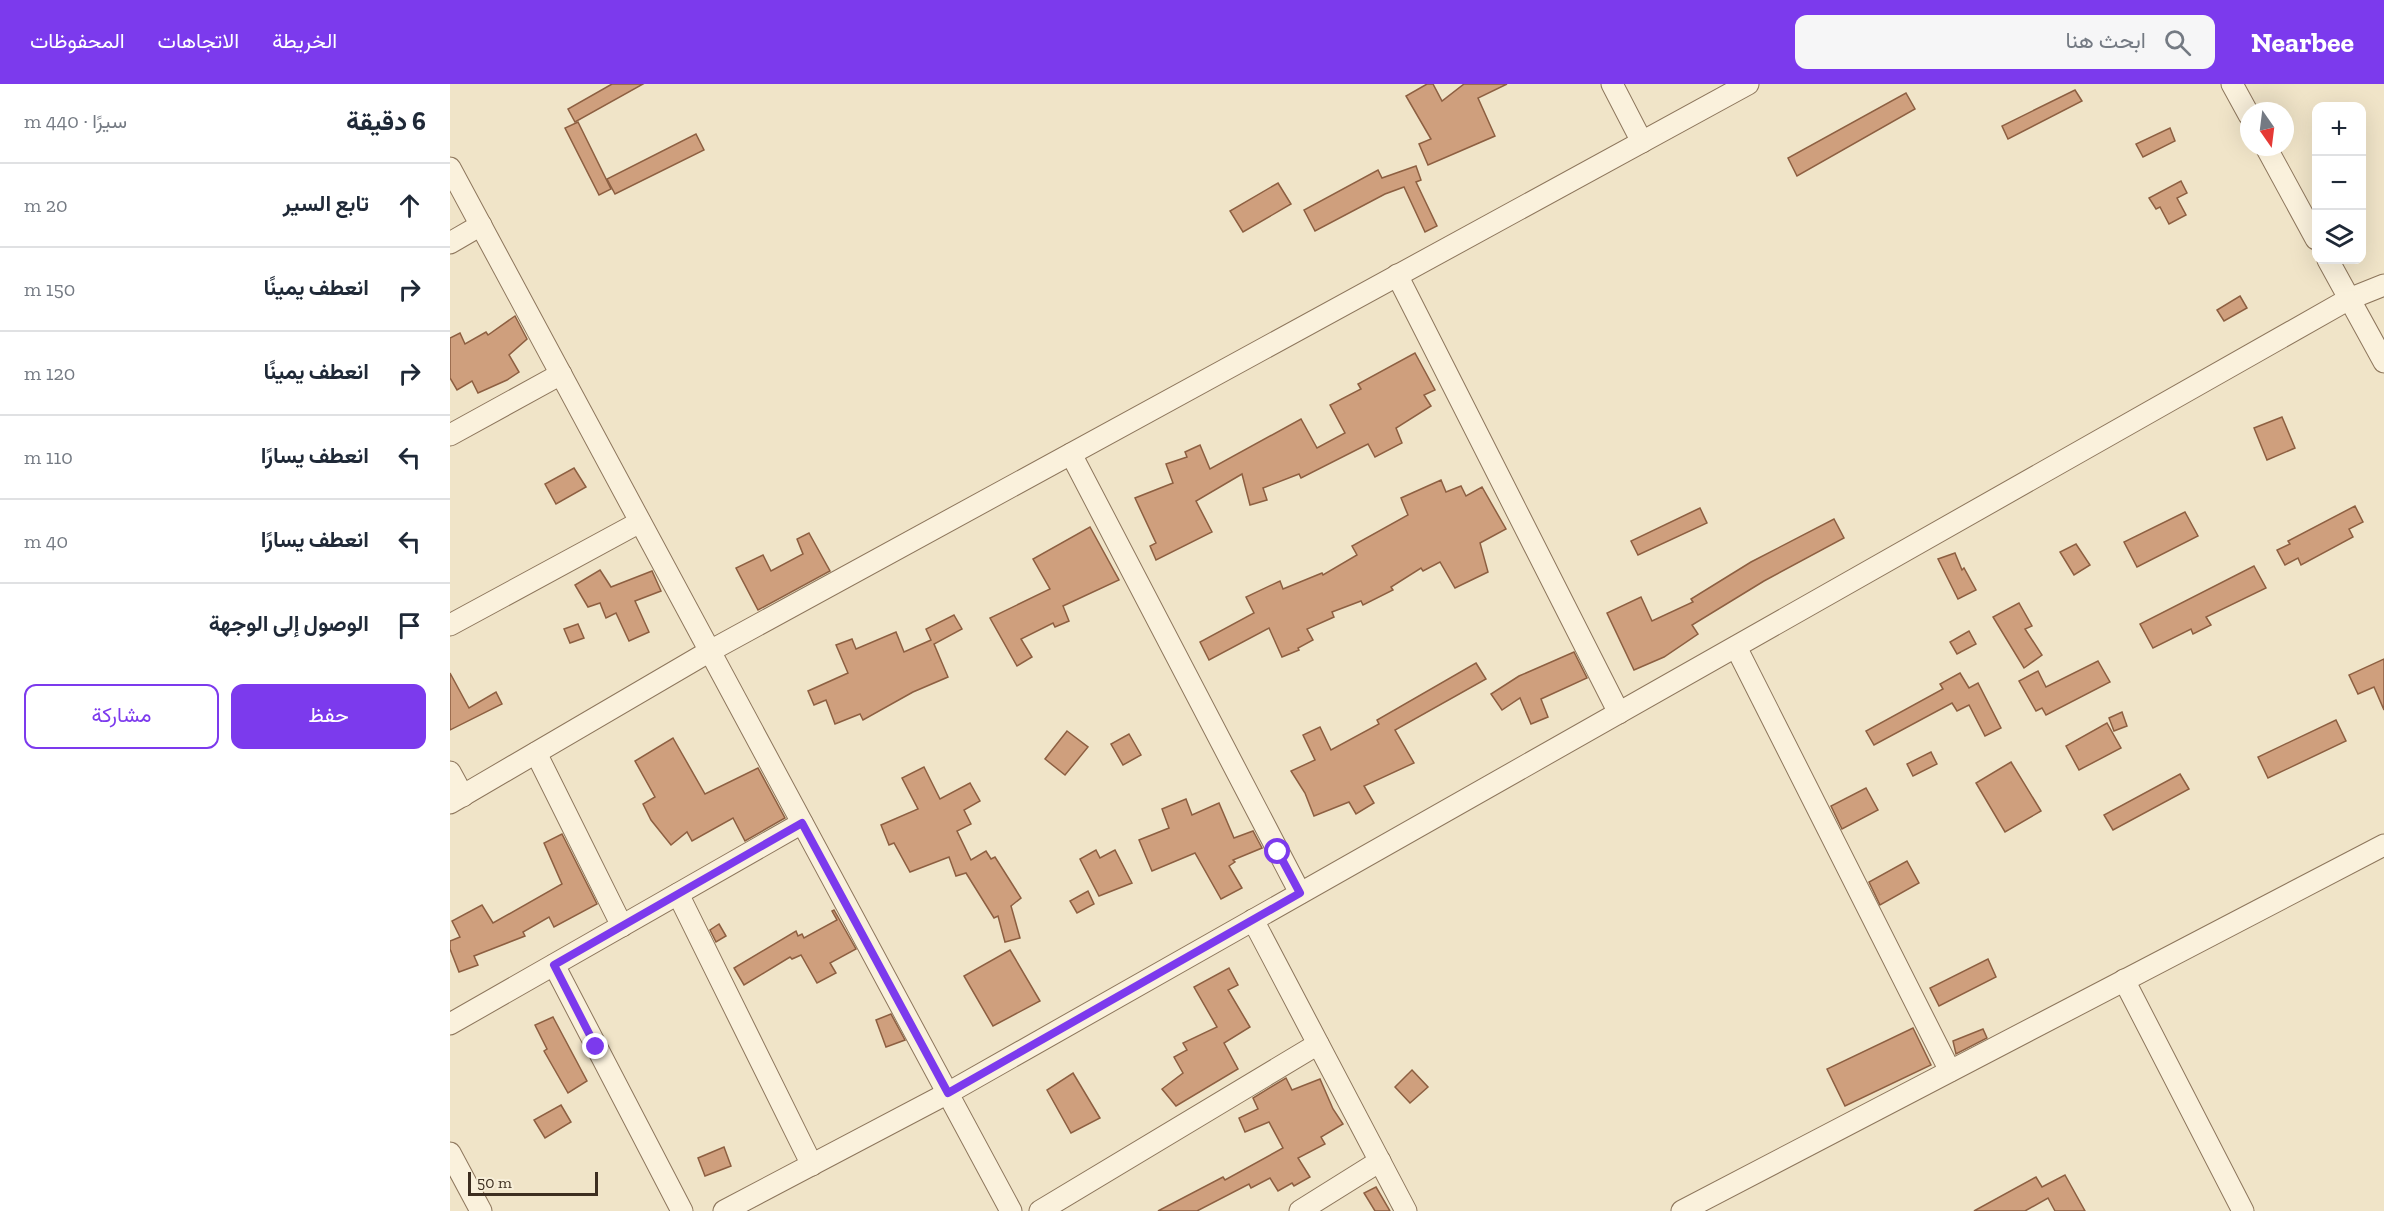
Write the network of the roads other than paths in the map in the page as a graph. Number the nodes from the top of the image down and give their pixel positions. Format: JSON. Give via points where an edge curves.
{"nodes":[{"id":1,"x":1612,"y":84,"type":"edge"},
{"id":2,"x":1748,"y":84,"type":"edge"},
{"id":3,"x":2232,"y":84,"type":"edge"},
{"id":4,"x":2242,"y":102,"type":"edge"},
{"id":5,"x":1642,"y":142,"type":"junction"},
{"id":6,"x":2271,"y":156,"type":"edge"},
{"id":7,"x":450,"y":168,"type":"edge"},
{"id":8,"x":481,"y":225,"type":"junction"},
{"id":9,"x":2312,"y":232,"type":"edge"},
{"id":10,"x":450,"y":243,"type":"edge"},
{"id":11,"x":2330,"y":264,"type":"edge"},
{"id":12,"x":1397,"y":275,"type":"junction"},
{"id":13,"x":2384,"y":285,"type":"edge"},
{"id":14,"x":2349,"y":299,"type":"junction"},
{"id":15,"x":2384,"y":363,"type":"edge"},
{"id":16,"x":561,"y":374,"type":"junction"},
{"id":17,"x":450,"y":435,"type":"edge"},
{"id":18,"x":1071,"y":454,"type":"junction"},
{"id":19,"x":640,"y":522,"type":"junction"},
{"id":20,"x":450,"y":625,"type":"edge"},
{"id":21,"x":1736,"y":647,"type":"junction"},
{"id":22,"x":710,"y":651,"type":"junction"},
{"id":23,"x":1619,"y":713,"type":"junction"},
{"id":24,"x":536,"y":753,"type":"junction"},
{"id":25,"x":450,"y":772,"type":"edge"},
{"id":26,"x":457,"y":799,"type":"edge"},
{"id":27,"x":802,"y":823,"type":"junction"},
{"id":28,"x":2384,"y":845,"type":"edge"},
{"id":29,"x":1300,"y":893,"type":"junction"},
{"id":30,"x":678,"y":894,"type":"junction"},
{"id":31,"x":1252,"y":921,"type":"junction"},
{"id":32,"x":622,"y":926,"type":"junction"},
{"id":33,"x":554,"y":965,"type":"junction"},
{"id":34,"x":2124,"y":980,"type":"junction"},
{"id":35,"x":450,"y":1024,"type":"edge"},
{"id":36,"x":1318,"y":1044,"type":"junction"},
{"id":37,"x":1950,"y":1071,"type":"junction"},
{"id":38,"x":948,"y":1093,"type":"junction"},
{"id":39,"x":450,"y":1153,"type":"edge"},
{"id":40,"x":1380,"y":1161,"type":"junction"},
{"id":41,"x":812,"y":1165,"type":"junction"},
{"id":42,"x":481,"y":1211,"type":"edge"},
{"id":43,"x":682,"y":1211,"type":"edge"},
{"id":44,"x":724,"y":1211,"type":"edge"},
{"id":45,"x":1011,"y":1211,"type":"edge"},
{"id":46,"x":1040,"y":1211,"type":"edge"},
{"id":47,"x":1300,"y":1211,"type":"edge"},
{"id":48,"x":1406,"y":1211,"type":"edge"},
{"id":49,"x":1682,"y":1211,"type":"edge"},
{"id":50,"x":2243,"y":1211,"type":"edge"}],
"edges":[{"from":1,"to":5,"type":"street"},
{"from":2,"to":5,"type":"street"},
{"from":3,"to":4,"type":"street"},
{"from":5,"to":12,"type":"street"},
{"from":6,"to":9,"type":"street"},
{"from":7,"to":8,"type":"street"},
{"from":8,"to":10,"type":"street"},
{"from":8,"to":16,"type":"street"},
{"from":11,"to":14,"type":"street"},
{"from":12,"to":18,"type":"street"},
{"from":12,"to":23,"type":"street"},
{"from":13,"to":14,"type":"street"},
{"from":14,"to":15,"type":"street"},
{"from":14,"to":21,"type":"street"},
{"from":16,"to":17,"type":"street"},
{"from":16,"to":19,"type":"street"},
{"from":18,"to":22,"type":"street"},
{"from":18,"to":29,"type":"street"},
{"from":19,"to":20,"type":"street"},
{"from":19,"to":22,"type":"street"},
{"from":21,"to":23,"type":"street"},
{"from":21,"to":37,"type":"street"},
{"from":22,"to":24,"type":"street"},
{"from":22,"to":27,"type":"street"},
{"from":23,"to":29,"type":"street"},
{"from":24,"to":26,"type":"street"},
{"from":24,"to":32,"type":"street"},
{"from":25,"to":26,"type":"street"},
{"from":27,"to":30,"type":"street"},
{"from":27,"to":38,"type":"street"},
{"from":28,"to":34,"type":"street"},
{"from":29,"to":31,"type":"street"},
{"from":30,"to":32,"type":"street"},
{"from":30,"to":41,"type":"street"},
{"from":31,"to":36,"type":"street"},
{"from":31,"to":38,"type":"street"},
{"from":32,"to":33,"type":"street"},
{"from":33,"to":35,"type":"street"},
{"from":33,"to":43,"type":"street"},
{"from":34,"to":37,"type":"street"},
{"from":34,"to":50,"type":"street"},
{"from":36,"to":40,"type":"street"},
{"from":36,"to":46,"type":"street"},
{"from":37,"to":49,"type":"street"},
{"from":38,"to":41,"type":"street"},
{"from":38,"to":45,"type":"street"},
{"from":39,"to":42,"type":"street"},
{"from":40,"to":47,"type":"street"},
{"from":40,"to":48,"type":"street"},
{"from":41,"to":44,"type":"street"}]}
